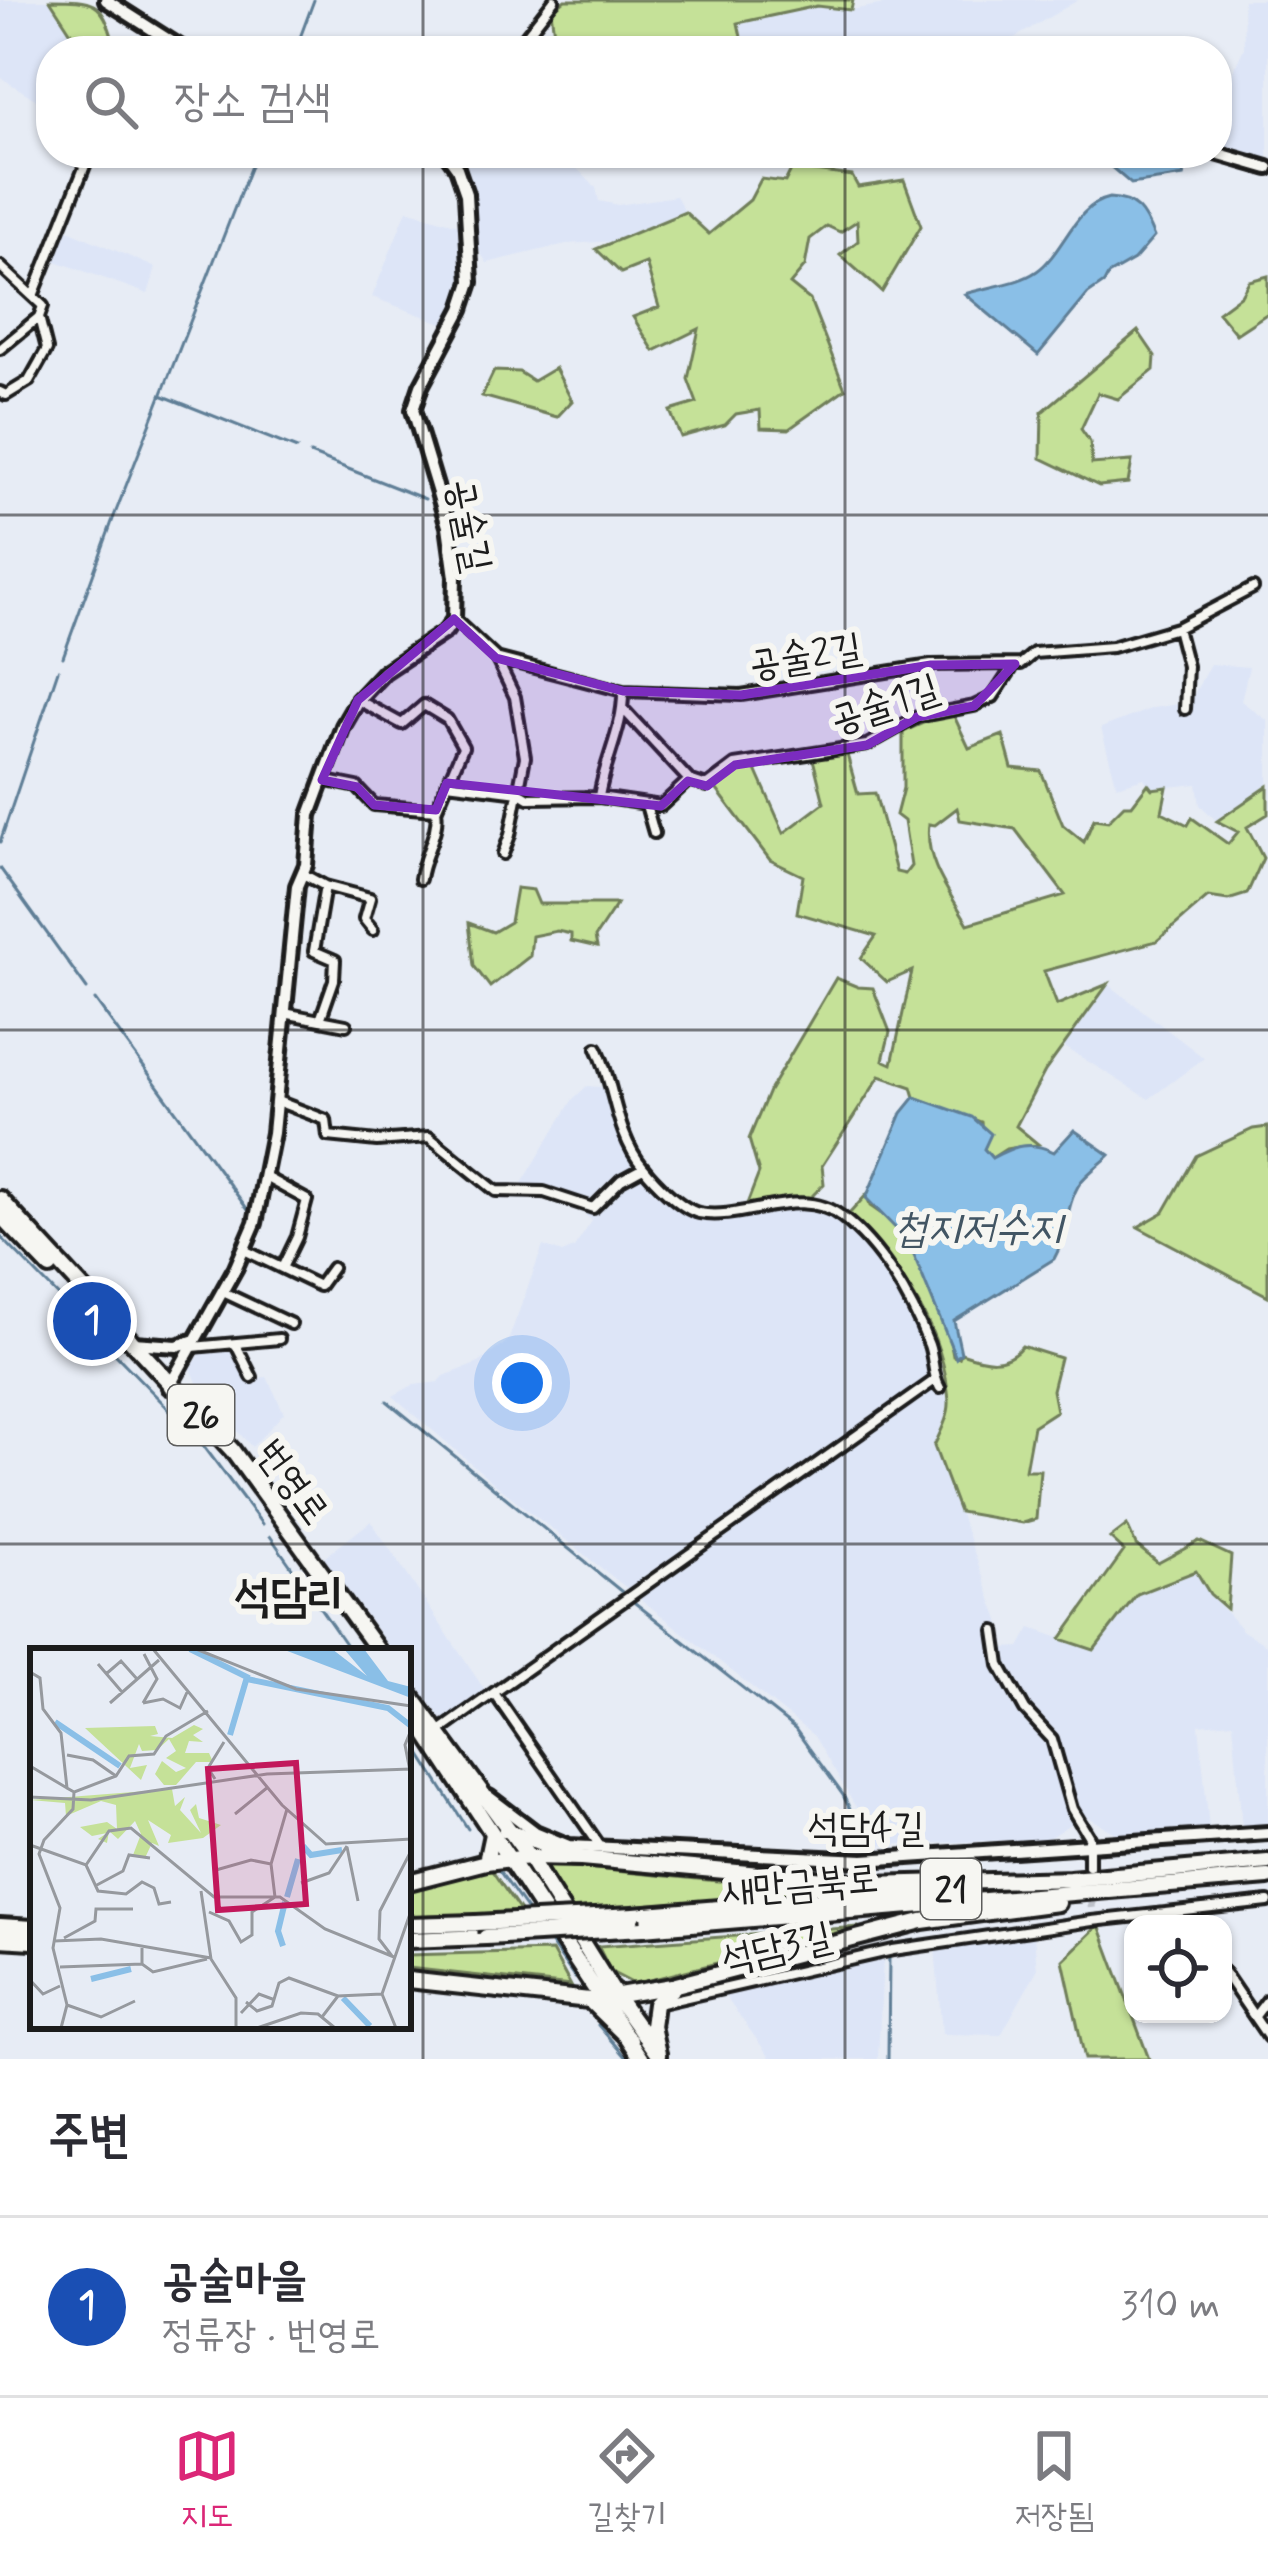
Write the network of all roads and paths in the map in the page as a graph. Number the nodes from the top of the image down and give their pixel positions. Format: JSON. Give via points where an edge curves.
{"nodes":[{"id":1,"x":106,"y":0,"type":"edge"},
{"id":2,"x":554,"y":0,"type":"edge"},
{"id":3,"x":162,"y":36,"type":"edge"},
{"id":4,"x":525,"y":36,"type":"edge"},
{"id":5,"x":1232,"y":158,"type":"edge"},
{"id":6,"x":84,"y":168,"type":"edge"},
{"id":7,"x":457,"y":168,"type":"edge"},
{"id":8,"x":1268,"y":168,"type":"edge"},
{"id":9,"x":0,"y":266,"type":"edge"},
{"id":10,"x":33,"y":296,"type":"junction"},
{"id":11,"x":39,"y":317,"type":"junction"},
{"id":12,"x":0,"y":349,"type":"edge"},
{"id":13,"x":0,"y":392,"type":"edge"},
{"id":14,"x":1253,"y":588,"type":"dead end"},
{"id":15,"x":454,"y":619,"type":"junction"},
{"id":16,"x":1177,"y":628,"type":"junction"},
{"id":17,"x":496,"y":658,"type":"junction"},
{"id":18,"x":1015,"y":664,"type":"junction"},
{"id":19,"x":622,"y":691,"type":"junction"},
{"id":20,"x":358,"y":700,"type":"junction"},
{"id":21,"x":623,"y":709,"type":"junction"},
{"id":22,"x":1185,"y":709,"type":"dead end"},
{"id":23,"x":322,"y":780,"type":"junction"},
{"id":24,"x":689,"y":780,"type":"junction"},
{"id":25,"x":447,"y":783,"type":"junction"},
{"id":26,"x":519,"y":792,"type":"junction"},
{"id":27,"x":598,"y":797,"type":"junction"},
{"id":28,"x":646,"y":805,"type":"junction"},
{"id":29,"x":436,"y":810,"type":"junction"},
{"id":30,"x":654,"y":833,"type":"dead end"},
{"id":31,"x":503,"y":854,"type":"dead end"},
{"id":32,"x":302,"y":873,"type":"junction"},
{"id":33,"x":420,"y":880,"type":"dead end"},
{"id":34,"x":325,"y":886,"type":"junction"},
{"id":35,"x":374,"y":930,"type":"dead end"},
{"id":36,"x":283,"y":1012,"type":"junction"},
{"id":37,"x":320,"y":1020,"type":"junction"},
{"id":38,"x":346,"y":1025,"type":"dead end"},
{"id":39,"x":597,"y":1048,"type":"dead end"},
{"id":40,"x":277,"y":1101,"type":"junction"},
{"id":41,"x":643,"y":1168,"type":"junction"},
{"id":42,"x":265,"y":1177,"type":"junction"},
{"id":43,"x":0,"y":1199,"type":"edge"},
{"id":44,"x":0,"y":1214,"type":"edge"},
{"id":45,"x":244,"y":1250,"type":"junction"},
{"id":46,"x":282,"y":1268,"type":"junction"},
{"id":47,"x":332,"y":1268,"type":"dead end"},
{"id":48,"x":223,"y":1292,"type":"junction"},
{"id":49,"x":291,"y":1324,"type":"dead end"},
{"id":50,"x":279,"y":1339,"type":"dead end"},
{"id":51,"x":195,"y":1342,"type":"junction"},
{"id":52,"x":133,"y":1343,"type":"junction"},
{"id":53,"x":236,"y":1345,"type":"junction"},
{"id":54,"x":252,"y":1377,"type":"dead end"},
{"id":55,"x":170,"y":1386,"type":"junction"},
{"id":56,"x":995,"y":1631,"type":"dead end"},
{"id":57,"x":371,"y":1648,"type":"edge"},
{"id":58,"x":494,"y":1693,"type":"junction"},
{"id":59,"x":411,"y":1697,"type":"edge"},
{"id":60,"x":411,"y":1709,"type":"edge"},
{"id":61,"x":434,"y":1735,"type":"junction"},
{"id":62,"x":479,"y":1792,"type":"junction"},
{"id":63,"x":499,"y":1832,"type":"junction"},
{"id":64,"x":1268,"y":1833,"type":"edge"},
{"id":65,"x":600,"y":1847,"type":"junction"},
{"id":66,"x":1086,"y":1847,"type":"junction"},
{"id":67,"x":529,"y":1857,"type":"junction"},
{"id":68,"x":511,"y":1858,"type":"junction"},
{"id":69,"x":581,"y":1858,"type":"junction"},
{"id":70,"x":486,"y":1862,"type":"junction"},
{"id":71,"x":1268,"y":1862,"type":"edge"},
{"id":72,"x":1089,"y":1866,"type":"dead end"},
{"id":73,"x":1268,"y":1876,"type":"edge"},
{"id":74,"x":1075,"y":1879,"type":"junction"},
{"id":75,"x":411,"y":1881,"type":"edge"},
{"id":76,"x":1156,"y":1886,"type":"junction"},
{"id":77,"x":1268,"y":1902,"type":"edge"},
{"id":78,"x":1184,"y":1910,"type":"junction"},
{"id":79,"x":1187,"y":1915,"type":"edge"},
{"id":80,"x":639,"y":1921,"type":"junction"},
{"id":81,"x":411,"y":1925,"type":"edge"},
{"id":82,"x":0,"y":1926,"type":"edge"},
{"id":83,"x":481,"y":1930,"type":"junction"},
{"id":84,"x":30,"y":1931,"type":"edge"},
{"id":85,"x":30,"y":1932,"type":"edge"},
{"id":86,"x":0,"y":1939,"type":"edge"},
{"id":87,"x":411,"y":1940,"type":"edge"},
{"id":88,"x":411,"y":1980,"type":"edge"},
{"id":89,"x":1232,"y":1983,"type":"edge"},
{"id":90,"x":676,"y":1985,"type":"junction"},
{"id":91,"x":602,"y":1997,"type":"junction"},
{"id":92,"x":1268,"y":1999,"type":"edge"},
{"id":93,"x":655,"y":2004,"type":"junction"},
{"id":94,"x":1255,"y":2015,"type":"junction"},
{"id":95,"x":1268,"y":2037,"type":"edge"},
{"id":96,"x":659,"y":2056,"type":"edge"},
{"id":97,"x":641,"y":2059,"type":"edge"}],
"edges":[{"from":1,"to":3,"type":"street"},
{"from":2,"to":4,"type":"street"},
{"from":5,"to":8,"type":"street"},
{"from":6,"to":10,"type":"street"},
{"from":7,"to":15,"type":"street","name":"공술길","via":[[471,282],[413,410],[448,526]]},
{"from":9,"to":10,"type":"street"},
{"from":10,"to":11,"type":"street","via":[[43,306]]},
{"from":11,"to":12,"type":"street"},
{"from":11,"to":13,"type":"street","via":[[47,349],[29,381]]},
{"from":14,"to":16,"type":"street","name":"공술2길"},
{"from":15,"to":17,"type":"street","name":"공술2길"},
{"from":15,"to":20,"type":"street","name":"공술길"},
{"from":16,"to":18,"type":"street","name":"공술2길","via":[[1112,647],[1034,653]]},
{"from":16,"to":22,"type":"street","via":[[1187,665]]},
{"from":17,"to":19,"type":"street","name":"공술2길"},
{"from":17,"to":26,"type":"street","via":[[522,724]]},
{"from":18,"to":19,"type":"street","name":"공술2길","via":[[931,665],[741,695]]},
{"from":18,"to":24,"type":"street","name":"공술1길","via":[[993,697],[917,717],[867,745],[735,765],[707,786]]},
{"from":19,"to":21,"type":"street"},
{"from":20,"to":23,"type":"street","name":"공술길"},
{"from":20,"to":25,"type":"street","via":[[402,724],[424,705],[447,719],[463,747]]},
{"from":21,"to":24,"type":"street"},
{"from":21,"to":27,"type":"street"},
{"from":23,"to":29,"type":"street","via":[[357,788],[374,805]]},
{"from":23,"to":32,"type":"street","name":"공술길"},
{"from":24,"to":28,"type":"street","name":"공술1길","via":[[661,806]]},
{"from":25,"to":26,"type":"street"},
{"from":25,"to":29,"type":"street"},
{"from":26,"to":27,"type":"street"},
{"from":26,"to":31,"type":"street"},
{"from":27,"to":28,"type":"street"},
{"from":28,"to":30,"type":"street"},
{"from":29,"to":33,"type":"street","via":[[439,826]]},
{"from":32,"to":34,"type":"street"},
{"from":32,"to":36,"type":"street","name":"공술길"},
{"from":34,"to":35,"type":"street","via":[[370,898],[364,919]]},
{"from":34,"to":37,"type":"street","via":[[314,951],[335,960]]},
{"from":36,"to":37,"type":"street"},
{"from":36,"to":40,"type":"street","name":"공술길"},
{"from":37,"to":38,"type":"street"},
{"from":39,"to":41,"type":"street"},
{"from":40,"to":41,"type":"street","via":[[326,1120],[328,1136],[430,1138],[496,1191],[544,1192],[593,1208]]},
{"from":40,"to":42,"type":"street","name":"공술길"},
{"from":41,"to":58,"type":"street","via":[[697,1213],[786,1204],[838,1213],[868,1239],[918,1316],[937,1384]]},
{"from":42,"to":45,"type":"street","name":"공술길"},
{"from":42,"to":46,"type":"street","via":[[308,1200]]},
{"from":43,"to":52,"type":"main road","name":"번영로","number":"26"},
{"from":44,"to":55,"type":"main road","name":"번영로","number":"26"},
{"from":45,"to":46,"type":"street"},
{"from":45,"to":48,"type":"street","name":"공술길"},
{"from":46,"to":47,"type":"street","via":[[319,1286]]},
{"from":48,"to":49,"type":"street"},
{"from":48,"to":51,"type":"street","name":"공술길"},
{"from":50,"to":53,"type":"street"},
{"from":51,"to":52,"type":"street"},
{"from":51,"to":53,"type":"street"},
{"from":51,"to":55,"type":"street","name":"공술길"},
{"from":52,"to":55,"type":"main road","name":"번영로","number":"26"},
{"from":53,"to":54,"type":"street"},
{"from":55,"to":57,"type":"main road","name":"번영로","number":"26","via":[[240,1461]]},
{"from":56,"to":66,"type":"street","via":[[1000,1664],[1052,1738]]},
{"from":58,"to":61,"type":"street"},
{"from":58,"to":65,"type":"street"},
{"from":59,"to":61,"type":"main road"},
{"from":60,"to":61,"type":"main road"},
{"from":61,"to":62,"type":"main road"},
{"from":61,"to":63,"type":"main road"},
{"from":62,"to":63,"type":"main road"},
{"from":62,"to":65,"type":"street","name":"석담4길","via":[[548,1839]]},
{"from":63,"to":67,"type":"main road"},
{"from":63,"to":68,"type":"main road"},
{"from":63,"to":69,"type":"main road"},
{"from":63,"to":70,"type":"main road"},
{"from":64,"to":66,"type":"street","name":"석담4길"},
{"from":65,"to":66,"type":"street","name":"석담4길","via":[[863,1860]]},
{"from":66,"to":72,"type":"street"},
{"from":67,"to":68,"type":"main road","number":"21"},
{"from":67,"to":69,"type":"main road","number":"21"},
{"from":67,"to":91,"type":"main road"},
{"from":68,"to":70,"type":"main road","number":"21"},
{"from":68,"to":91,"type":"main road"},
{"from":69,"to":74,"type":"main road","number":"21","via":[[870,1884]]},
{"from":70,"to":75,"type":"main road","number":"21"},
{"from":71,"to":74,"type":"main road","name":"새만금북로","number":"21"},
{"from":73,"to":76,"type":"main road","name":"새만금북로","number":"21"},
{"from":74,"to":80,"type":"main road","name":"새만금북로","number":"21"},
{"from":76,"to":80,"type":"main road","name":"새만금북로","number":"21"},
{"from":76,"to":90,"type":"main road","number":"21","via":[[922,1921]]},
{"from":77,"to":78,"type":"street","name":"석담3길"},
{"from":78,"to":79,"type":"street"},
{"from":78,"to":93,"type":"street","name":"석담3길","via":[[1092,1916],[893,1950]]},
{"from":80,"to":83,"type":"main road","name":"새만금북로","number":"21","bridge":true},
{"from":81,"to":83,"type":"main road","name":"새만금북로","number":"21"},
{"from":82,"to":84,"type":"main road"},
{"from":83,"to":87,"type":"main road","name":"새만금북로","number":"21"},
{"from":85,"to":86,"type":"main road"},
{"from":88,"to":91,"type":"main road"},
{"from":89,"to":94,"type":"street"},
{"from":90,"to":91,"type":"main road"},
{"from":90,"to":93,"type":"main road","number":"21"},
{"from":91,"to":96,"type":"main road"},
{"from":91,"to":97,"type":"main road"},
{"from":92,"to":94,"type":"street"},
{"from":93,"to":96,"type":"main road"},
{"from":94,"to":95,"type":"street"}]}
